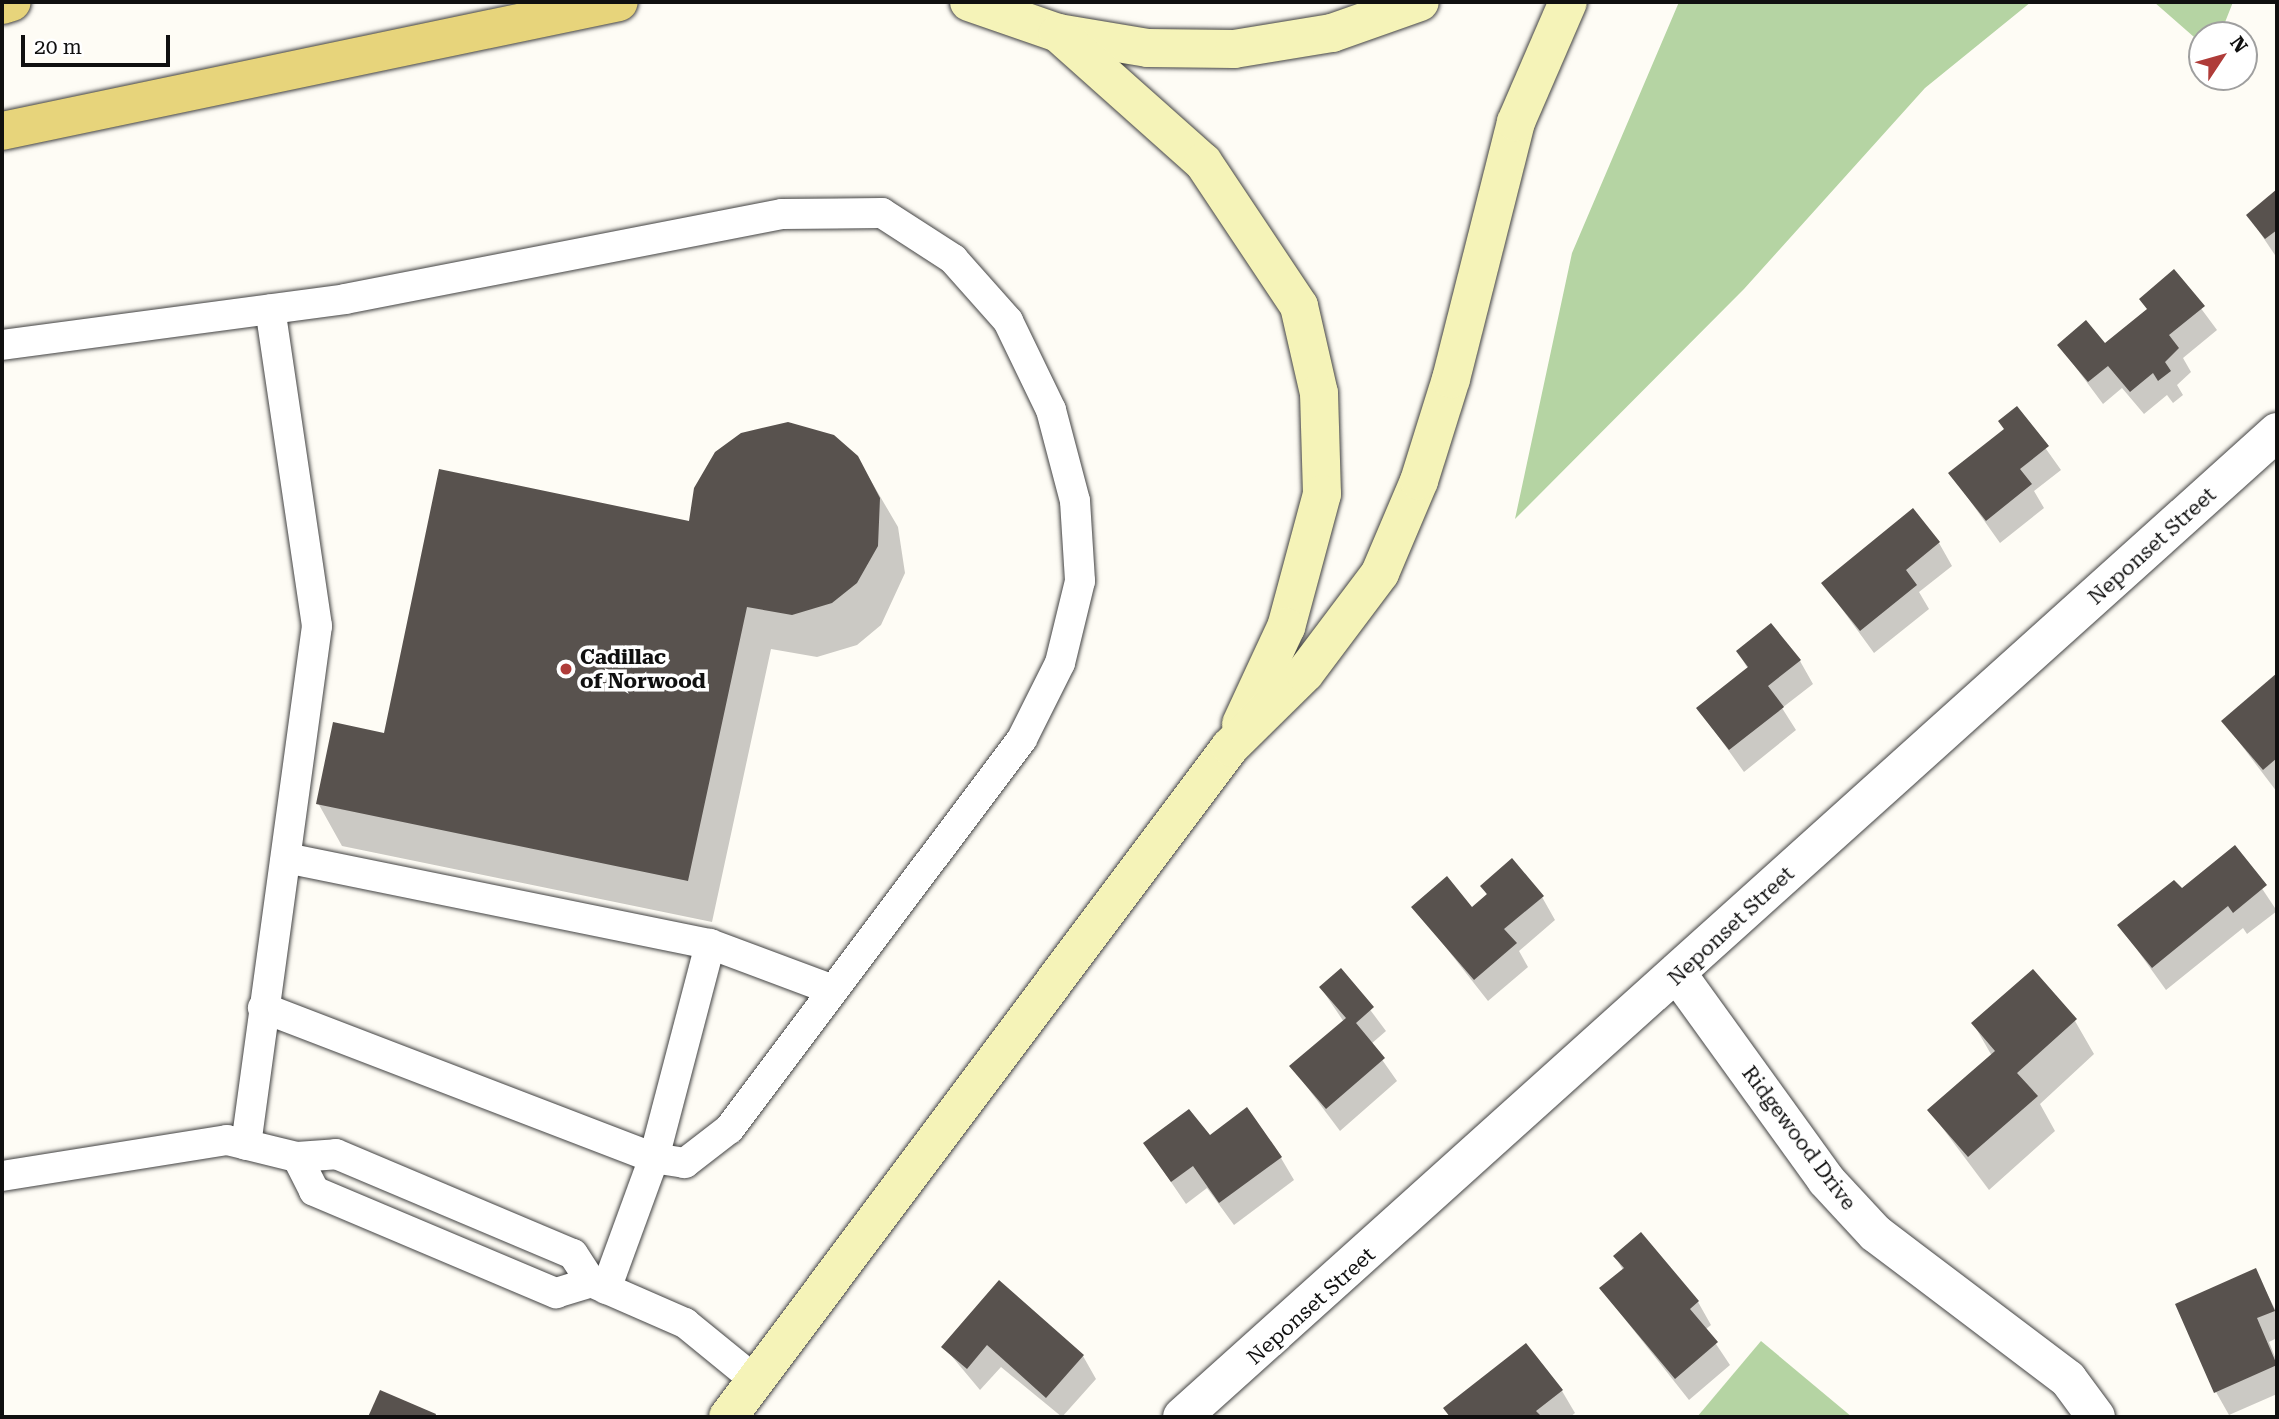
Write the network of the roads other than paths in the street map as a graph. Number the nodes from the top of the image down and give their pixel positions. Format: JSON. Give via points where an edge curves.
{"nodes":[{"id":1,"x":12,"y":2,"type":"edge"},
{"id":2,"x":619,"y":2,"type":"edge"},
{"id":3,"x":969,"y":2,"type":"edge"},
{"id":4,"x":1420,"y":2,"type":"edge"},
{"id":5,"x":1568,"y":2,"type":"edge"},
{"id":6,"x":2,"y":5,"type":"edge"},
{"id":7,"x":1058,"y":33,"type":"junction"},
{"id":8,"x":2,"y":131,"type":"edge"},
{"id":9,"x":270,"y":309,"type":"junction"},
{"id":10,"x":2,"y":345,"type":"edge"},
{"id":11,"x":2277,"y":432,"type":"edge"},
{"id":12,"x":1230,"y":747,"type":"junction"},
{"id":13,"x":286,"y":858,"type":"junction"},
{"id":14,"x":710,"y":944,"type":"junction"},
{"id":15,"x":1679,"y":976,"type":"junction"},
{"id":16,"x":833,"y":990,"type":"junction"},
{"id":17,"x":263,"y":1008,"type":"junction"},
{"id":18,"x":246,"y":1145,"type":"junction"},
{"id":19,"x":297,"y":1157,"type":"junction"},
{"id":20,"x":654,"y":1157,"type":"junction"},
{"id":21,"x":2,"y":1176,"type":"edge"},
{"id":22,"x":598,"y":1285,"type":"junction"},
{"id":23,"x":756,"y":1381,"type":"junction"},
{"id":24,"x":728,"y":1417,"type":"edge"},
{"id":25,"x":1182,"y":1417,"type":"edge"},
{"id":26,"x":2096,"y":1417,"type":"edge"}],
"edges":[{"from":1,"to":6,"type":"main road"},
{"from":2,"to":8,"type":"main road"},
{"from":3,"to":7,"type":"main road"},
{"from":4,"to":7,"type":"main road","via":[[1332,33],[1234,49],[1148,48]]},
{"from":5,"to":12,"type":"main road","via":[[1516,122],[1451,379],[1419,481],[1380,573],[1305,673]]},
{"from":7,"to":12,"type":"main road","via":[[1203,162],[1299,306],[1319,393],[1322,494],[1286,628]]},
{"from":9,"to":10,"type":"lane"},
{"from":9,"to":13,"type":"lane","via":[[317,626]]},
{"from":9,"to":16,"type":"lane","via":[[782,214],[882,213],[953,259],[1008,321],[1051,410],[1075,501],[1080,581],[1060,663],[1022,739]]},
{"from":11,"to":15,"type":"street","name":"Neponset Street","via":[[1875,790]]},
{"from":12,"to":23,"type":"main road"},
{"from":13,"to":14,"type":"lane"},
{"from":13,"to":17,"type":"lane"},
{"from":14,"to":16,"type":"lane"},
{"from":14,"to":20,"type":"lane"},
{"from":15,"to":25,"type":"street","name":"Neponset Street"},
{"from":15,"to":26,"type":"street","name":"Ridgewood Drive","via":[[1826,1180],[1875,1233],[2068,1380]]},
{"from":16,"to":20,"type":"lane","via":[[729,1129],[685,1163]]},
{"from":17,"to":18,"type":"lane"},
{"from":17,"to":20,"type":"lane"},
{"from":18,"to":19,"type":"lane"},
{"from":18,"to":21,"type":"lane","via":[[227,1140]]},
{"from":19,"to":22,"type":"lane","via":[[336,1154],[573,1254]]},
{"from":19,"to":22,"type":"lane","via":[[314,1191],[326,1197],[556,1293]]},
{"from":20,"to":22,"type":"lane"},
{"from":22,"to":23,"type":"lane","via":[[685,1323]]},
{"from":23,"to":24,"type":"main road"}]}
